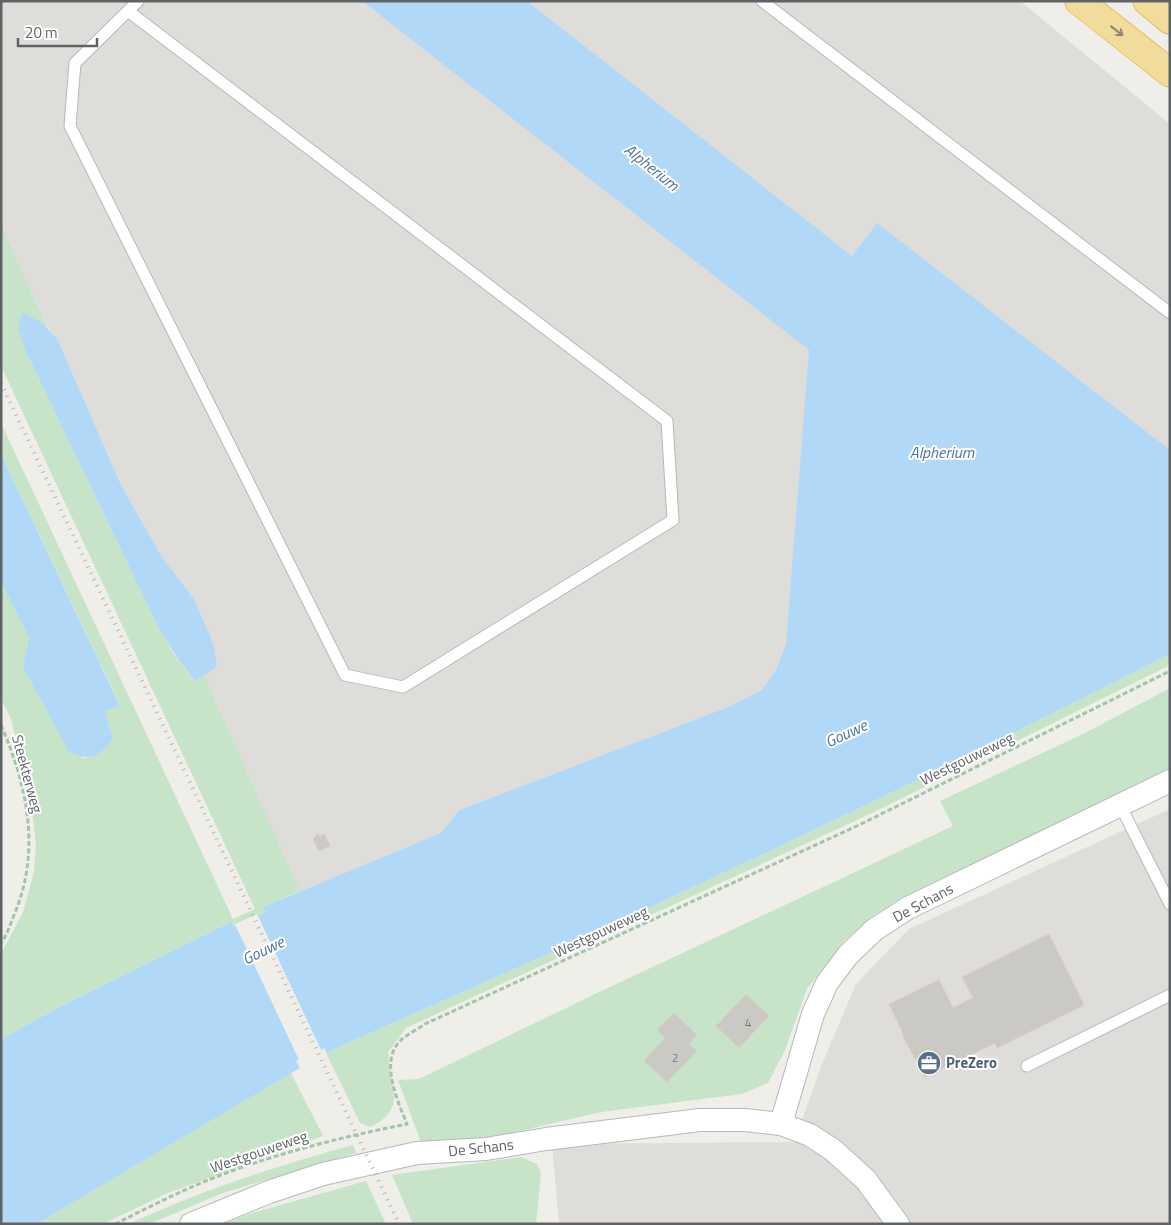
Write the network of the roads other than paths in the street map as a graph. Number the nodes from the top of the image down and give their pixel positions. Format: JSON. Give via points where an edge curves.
{"nodes":[{"id":1,"x":138,"y":1,"type":"edge"},
{"id":2,"x":762,"y":1,"type":"edge"},
{"id":3,"x":1079,"y":1,"type":"edge"},
{"id":4,"x":1147,"y":1,"type":"edge"},
{"id":5,"x":128,"y":11,"type":"junction"},
{"id":6,"x":1170,"y":20,"type":"edge"},
{"id":7,"x":1170,"y":73,"type":"edge"},
{"id":8,"x":1170,"y":313,"type":"edge"},
{"id":9,"x":1170,"y":781,"type":"edge"},
{"id":10,"x":1120,"y":805,"type":"junction"},
{"id":11,"x":1170,"y":904,"type":"edge"},
{"id":12,"x":1170,"y":995,"type":"edge"},
{"id":13,"x":1027,"y":1066,"type":"dead end"},
{"id":14,"x":781,"y":1124,"type":"junction"},
{"id":15,"x":191,"y":1224,"type":"edge"},
{"id":16,"x":898,"y":1224,"type":"edge"}],
"edges":[{"from":1,"to":5,"type":"lane"},
{"from":2,"to":8,"type":"lane"},
{"from":3,"to":7,"type":"highway","one_way":true},
{"from":4,"to":6,"type":"highway"},
{"from":5,"to":5,"type":"lane","via":[[75,63],[70,126],[345,675],[403,687],[673,520],[667,420]]},
{"from":9,"to":10,"type":"street","name":"De Schans"},
{"from":10,"to":11,"type":"lane"},
{"from":10,"to":14,"type":"street","name":"De Schans","via":[[908,908],[874,930],[848,955],[828,983],[813,1014]]},
{"from":12,"to":13,"type":"lane"},
{"from":14,"to":15,"type":"street","name":"De Schans","via":[[700,1120],[486,1149],[418,1153],[323,1174]]},
{"from":14,"to":16,"type":"street","name":"De Schans","via":[[810,1135],[833,1150],[866,1180]]}]}
